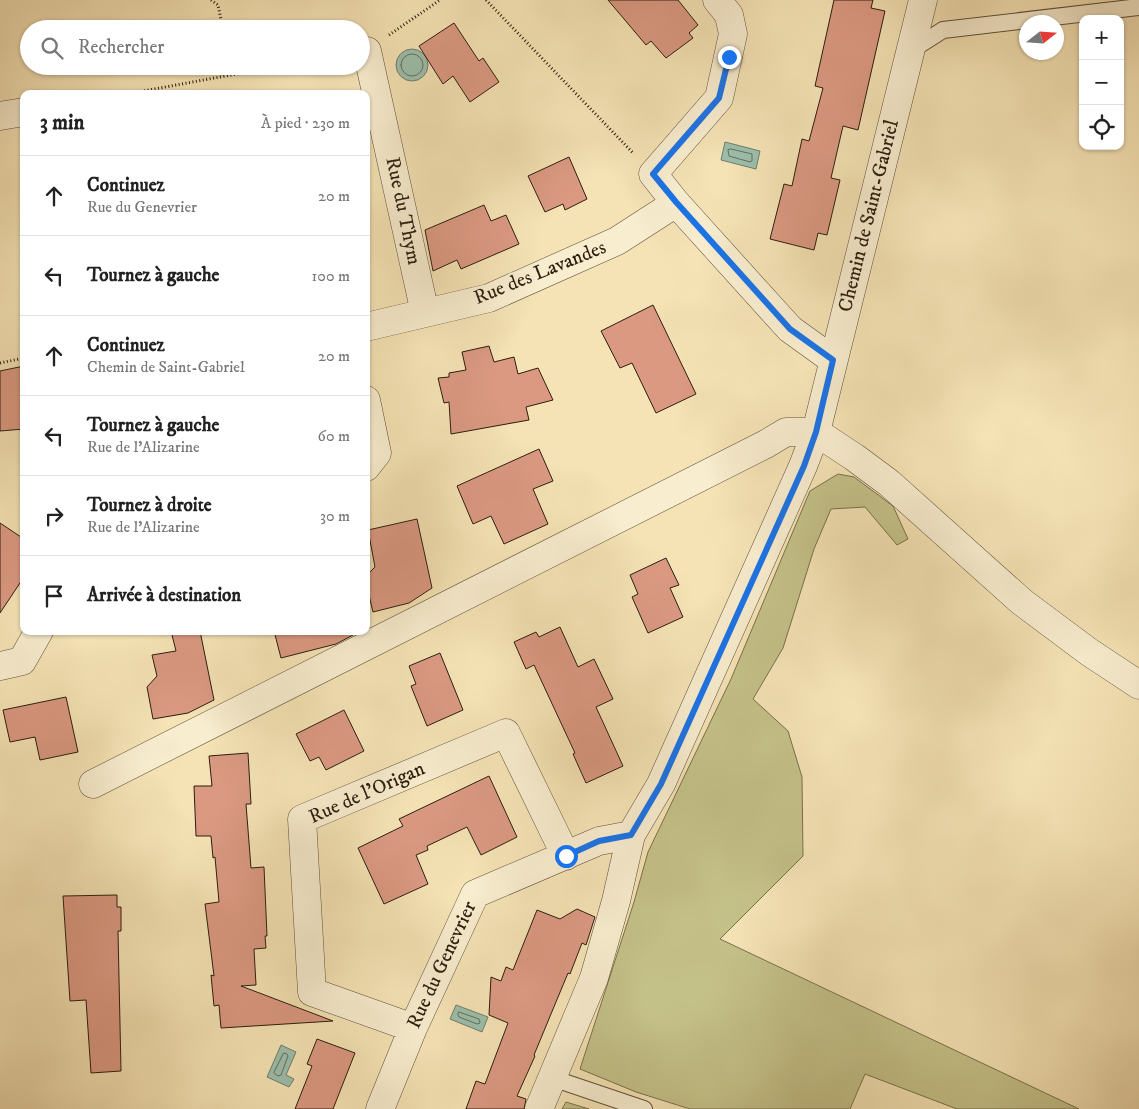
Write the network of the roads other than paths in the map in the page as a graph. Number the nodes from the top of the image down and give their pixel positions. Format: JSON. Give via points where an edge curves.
{"nodes":[{"id":1,"x":717,"y":0,"type":"edge"},
{"id":2,"x":923,"y":0,"type":"edge"},
{"id":3,"x":1139,"y":7,"type":"edge"},
{"id":4,"x":910,"y":51,"type":"junction"},
{"id":5,"x":370,"y":64,"type":"edge"},
{"id":6,"x":20,"y":113,"type":"edge"},
{"id":7,"x":0,"y":116,"type":"edge"},
{"id":8,"x":676,"y":202,"type":"junction"},
{"id":9,"x":425,"y":314,"type":"junction"},
{"id":10,"x":370,"y":326,"type":"edge"},
{"id":11,"x":833,"y":360,"type":"junction"},
{"id":12,"x":370,"y":419,"type":"edge"},
{"id":13,"x":816,"y":432,"type":"junction"},
{"id":14,"x":370,"y":462,"type":"edge"},
{"id":15,"x":37,"y":635,"type":"edge"},
{"id":16,"x":0,"y":666,"type":"edge"},
{"id":17,"x":1139,"y":685,"type":"edge"},
{"id":18,"x":93,"y":784,"type":"dead end"},
{"id":19,"x":631,"y":835,"type":"junction"},
{"id":20,"x":566,"y":856,"type":"junction"},
{"id":21,"x":413,"y":1028,"type":"junction"},
{"id":22,"x":552,"y":1078,"type":"junction"},
{"id":23,"x":380,"y":1109,"type":"edge"},
{"id":24,"x":539,"y":1109,"type":"edge"},
{"id":25,"x":644,"y":1109,"type":"edge"}],
"edges":[{"from":1,"to":8,"type":"street","via":[[729,15],[733,34],[719,98],[653,174]]},
{"from":2,"to":4,"type":"street","name":"Chemin de Saint-Gabriel"},
{"from":3,"to":4,"type":"lane","via":[[943,30]]},
{"from":4,"to":11,"type":"street","name":"Chemin de Saint-Gabriel"},
{"from":5,"to":9,"type":"street","name":"Rue du Thym"},
{"from":6,"to":7,"type":"street"},
{"from":8,"to":9,"type":"street","name":"Rue des Lavandes","via":[[598,250],[490,298]]},
{"from":8,"to":11,"type":"street","via":[[790,329]]},
{"from":9,"to":10,"type":"street","name":"Rue des Lavandes"},
{"from":11,"to":13,"type":"street","name":"Chemin de Saint-Gabriel"},
{"from":12,"to":14,"type":"street","via":[[377,453]]},
{"from":13,"to":17,"type":"street","via":[[889,484],[1022,602]]},
{"from":13,"to":18,"type":"street","via":[[786,432]]},
{"from":13,"to":19,"type":"street","name":"Chemin de Saint-Gabriel","via":[[804,466],[661,784]]},
{"from":15,"to":16,"type":"street","via":[[22,661]]},
{"from":19,"to":20,"type":"street","name":"Rue du Genevrier","via":[[599,841]]},
{"from":19,"to":22,"type":"street","name":"Chemin de Saint-Gabriel","via":[[594,978]]},
{"from":20,"to":21,"type":"street","name":"Rue du Genevrier","via":[[475,894]]},
{"from":20,"to":21,"type":"street","name":"Rue de l'Origan","via":[[506,733],[302,819],[312,992]]},
{"from":21,"to":23,"type":"street","name":"Rue du Genevrier"},
{"from":22,"to":24,"type":"street","name":"Chemin de Saint-Gabriel"},
{"from":22,"to":25,"type":"lane"}]}
